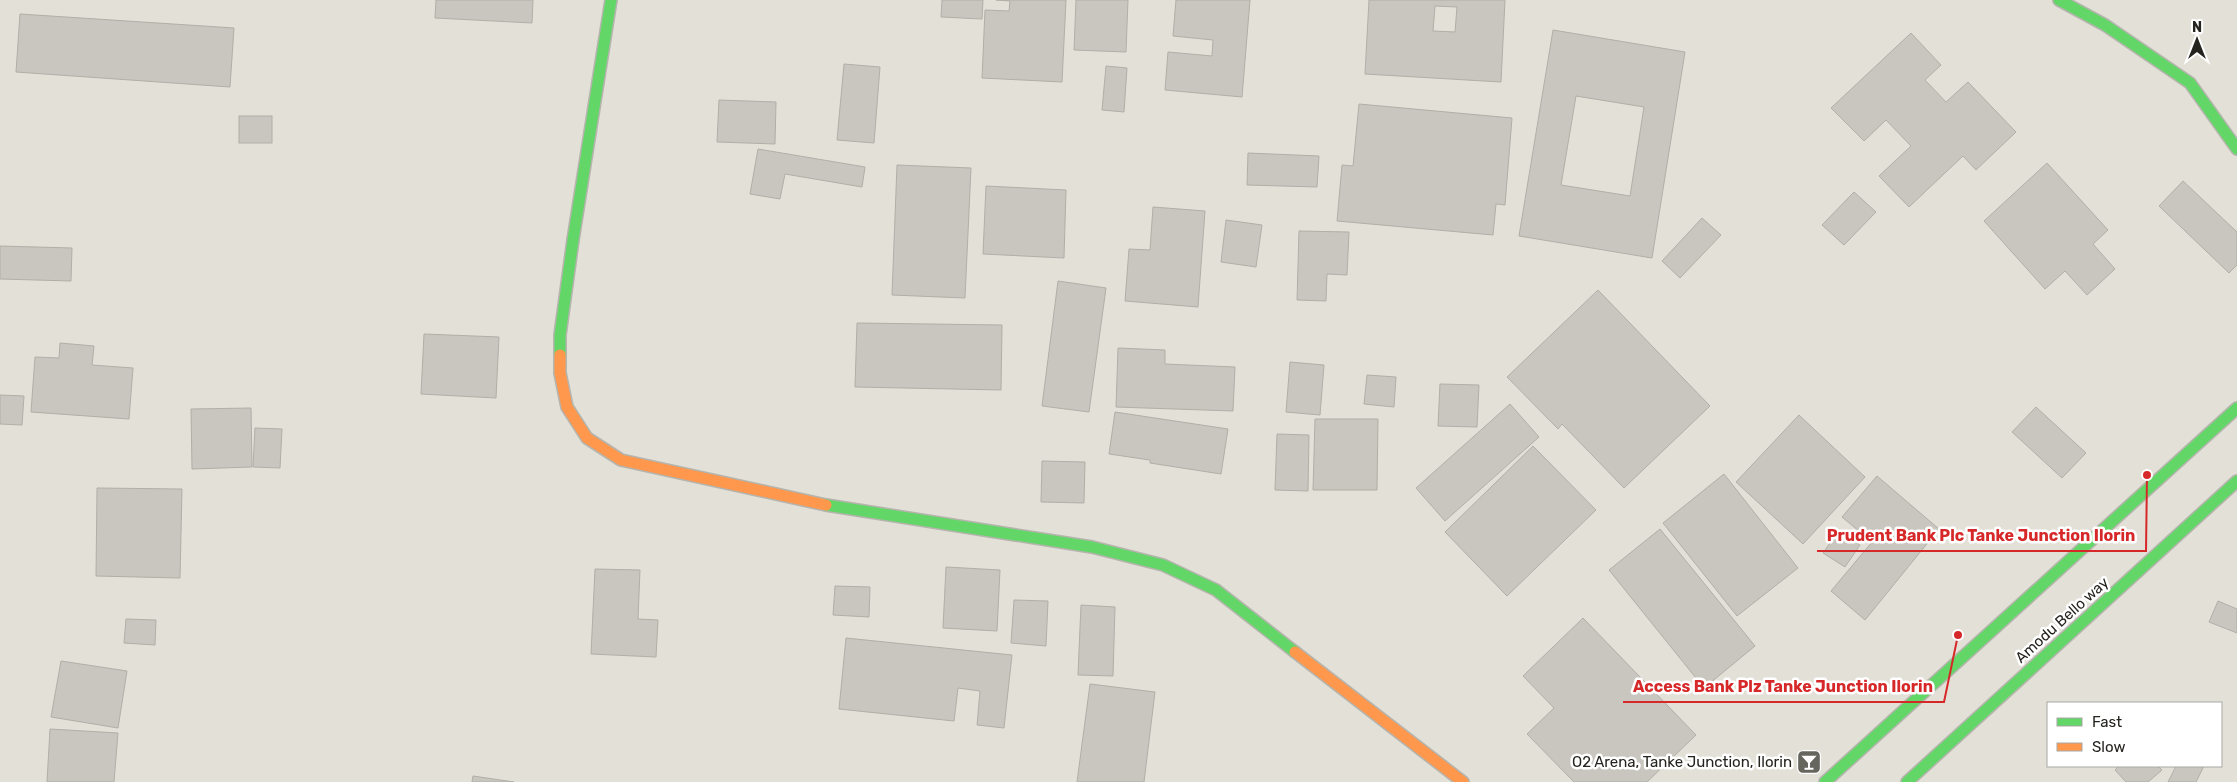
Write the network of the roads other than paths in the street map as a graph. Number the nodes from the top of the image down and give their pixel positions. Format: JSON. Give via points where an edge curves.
{"nodes":[{"id":1,"x":610,"y":0,"type":"edge"},
{"id":2,"x":2059,"y":0,"type":"edge"},
{"id":3,"x":2237,"y":149,"type":"edge"},
{"id":4,"x":2237,"y":408,"type":"edge"},
{"id":5,"x":2237,"y":480,"type":"edge"},
{"id":6,"x":1463,"y":782,"type":"edge"},
{"id":7,"x":1825,"y":782,"type":"edge"},
{"id":8,"x":1907,"y":782,"type":"edge"}],
"edges":[{"from":1,"to":6,"type":"street","via":[[560,335],[560,373],[566,407],[588,438],[621,460],[630,462],[847,509],[1015,533],[1162,564],[1216,590]]},
{"from":2,"to":3,"type":"street","via":[[2104,25],[2190,83]]},
{"from":4,"to":7,"type":"street"},
{"from":5,"to":8,"type":"street","name":"Amodu Bello way"}]}
